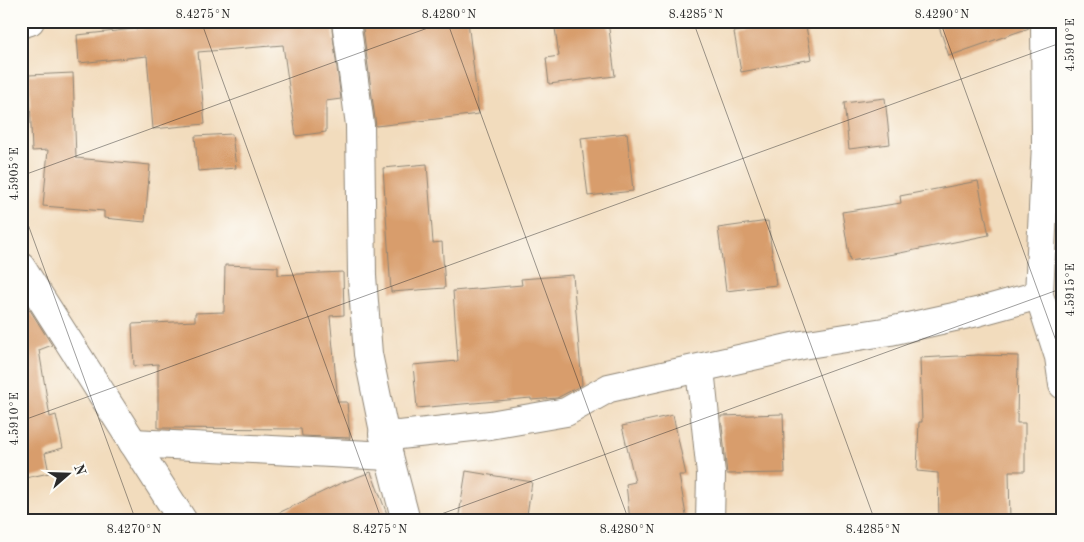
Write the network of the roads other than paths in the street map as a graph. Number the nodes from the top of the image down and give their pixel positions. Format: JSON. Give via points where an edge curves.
{"nodes":[{"id":1,"x":30,"y":21,"type":"edge"},
{"id":2,"x":346,"y":21,"type":"edge"},
{"id":3,"x":1044,"y":21,"type":"edge"},
{"id":4,"x":21,"y":24,"type":"edge"},
{"id":5,"x":21,"y":267,"type":"edge"},
{"id":6,"x":1052,"y":267,"type":"edge"},
{"id":7,"x":1039,"y":295,"type":"junction"},
{"id":8,"x":700,"y":369,"type":"junction"},
{"id":9,"x":1063,"y":384,"type":"edge"},
{"id":10,"x":133,"y":443,"type":"junction"},
{"id":11,"x":386,"y":445,"type":"junction"},
{"id":12,"x":183,"y":521,"type":"edge"},
{"id":13,"x":406,"y":521,"type":"edge"},
{"id":14,"x":710,"y":521,"type":"edge"}],
"edges":[{"from":1,"to":4,"type":"street"},
{"from":2,"to":11,"type":"street","via":[[360,125],[362,276],[368,354]]},
{"from":3,"to":6,"type":"street"},
{"from":5,"to":10,"type":"street"},
{"from":6,"to":7,"type":"street"},
{"from":7,"to":8,"type":"street","via":[[910,327],[802,345]]},
{"from":7,"to":9,"type":"street","via":[[1059,357]]},
{"from":8,"to":11,"type":"street","via":[[609,388],[566,412],[490,425],[400,434]]},
{"from":8,"to":14,"type":"street","via":[[711,474]]},
{"from":10,"to":11,"type":"street"},
{"from":10,"to":12,"type":"street"},
{"from":11,"to":13,"type":"street"}]}
